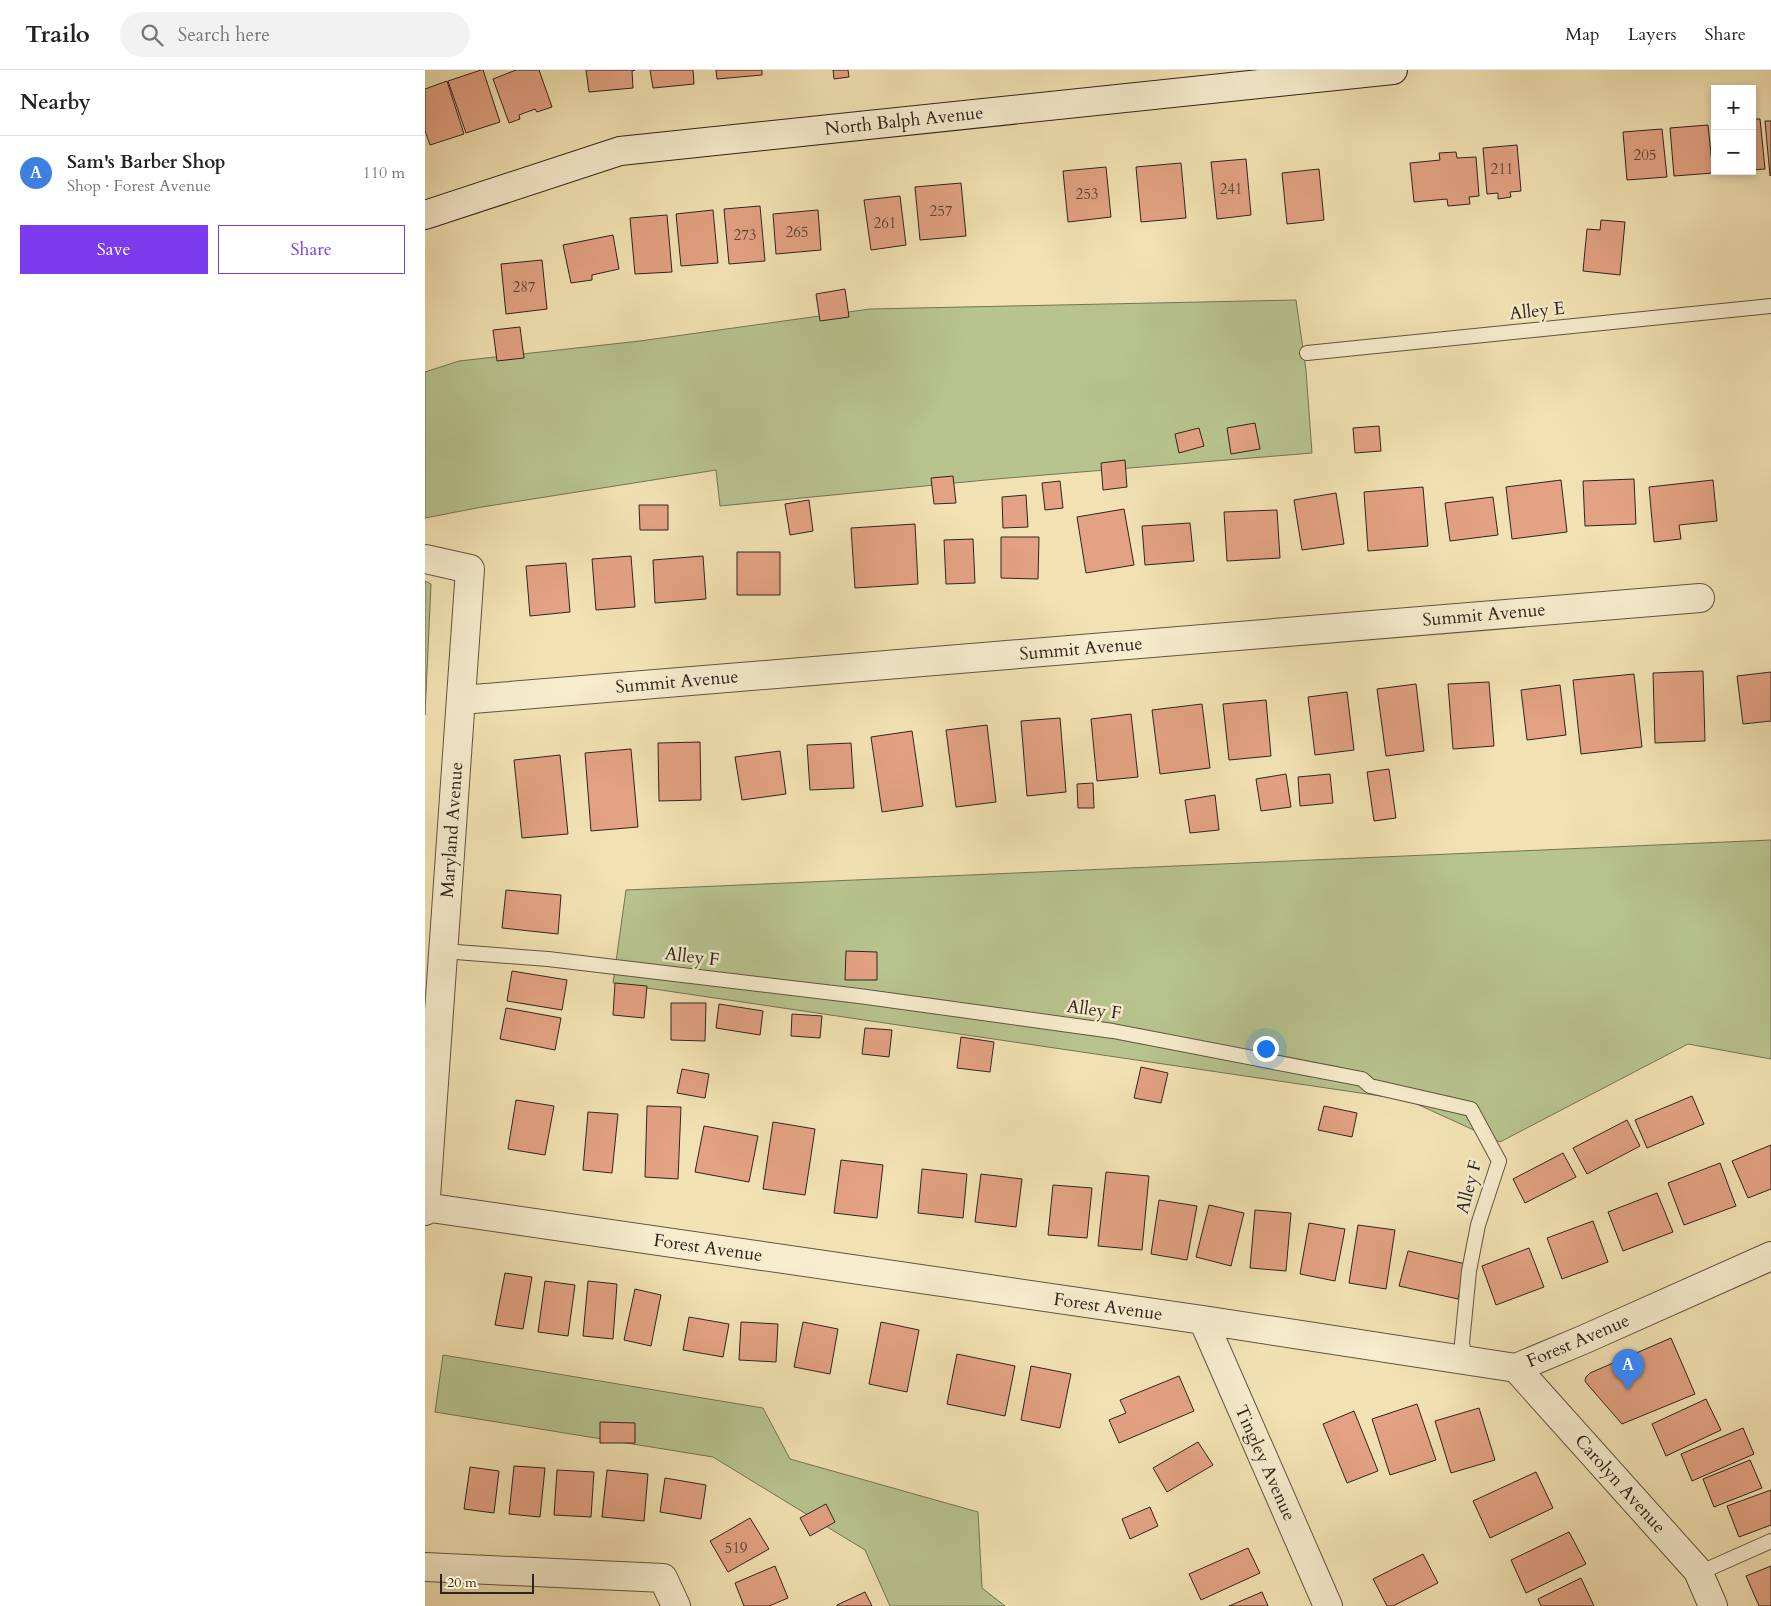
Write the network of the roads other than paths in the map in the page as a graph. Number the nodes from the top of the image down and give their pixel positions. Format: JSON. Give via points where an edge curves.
{"nodes":[{"id":1,"x":1393,"y":70,"type":"edge"},
{"id":2,"x":425,"y":214,"type":"edge"},
{"id":3,"x":1771,"y":306,"type":"edge"},
{"id":4,"x":1307,"y":353,"type":"dead end"},
{"id":5,"x":425,"y":559,"type":"edge"},
{"id":6,"x":1700,"y":598,"type":"dead end"},
{"id":7,"x":461,"y":700,"type":"junction"},
{"id":8,"x":443,"y":951,"type":"junction"},
{"id":9,"x":425,"y":1207,"type":"edge"},
{"id":10,"x":425,"y":1211,"type":"edge"},
{"id":11,"x":1771,"y":1256,"type":"edge"},
{"id":12,"x":1203,"y":1320,"type":"junction"},
{"id":13,"x":1465,"y":1361,"type":"junction"},
{"id":14,"x":1515,"y":1368,"type":"junction"},
{"id":15,"x":1771,"y":1541,"type":"edge"},
{"id":16,"x":425,"y":1567,"type":"edge"},
{"id":17,"x":1699,"y":1573,"type":"junction"},
{"id":18,"x":676,"y":1606,"type":"edge"},
{"id":19,"x":1328,"y":1606,"type":"edge"},
{"id":20,"x":1713,"y":1606,"type":"edge"}],
"edges":[{"from":1,"to":2,"type":"street","name":"North Balph Avenue","via":[[620,151]]},
{"from":3,"to":4,"type":"lane","name":"Alley E"},
{"from":5,"to":7,"type":"street","name":"Maryland Avenue","via":[[470,569]]},
{"from":6,"to":7,"type":"street","name":"Summit Avenue"},
{"from":7,"to":8,"type":"street","name":"Maryland Avenue"},
{"from":8,"to":9,"type":"street","name":"Maryland Avenue"},
{"from":8,"to":13,"type":"lane","name":"Alley F","via":[[548,959],[830,992],[1113,1031],[1361,1079],[1370,1086],[1471,1109],[1499,1161],[1478,1225],[1469,1271],[1461,1343]]},
{"from":9,"to":10,"type":"street","name":"Maryland Avenue"},
{"from":9,"to":12,"type":"street","name":"Forest Avenue"},
{"from":11,"to":14,"type":"street","name":"Forest Avenue"},
{"from":12,"to":13,"type":"street","name":"Forest Avenue"},
{"from":12,"to":19,"type":"street","name":"Tingley Avenue"},
{"from":13,"to":14,"type":"street","name":"Forest Avenue"},
{"from":14,"to":17,"type":"street","name":"Carolyn Avenue"},
{"from":15,"to":17,"type":"lane"},
{"from":16,"to":18,"type":"street","via":[[663,1578]]},
{"from":17,"to":20,"type":"street","name":"Carolyn Avenue"}]}
